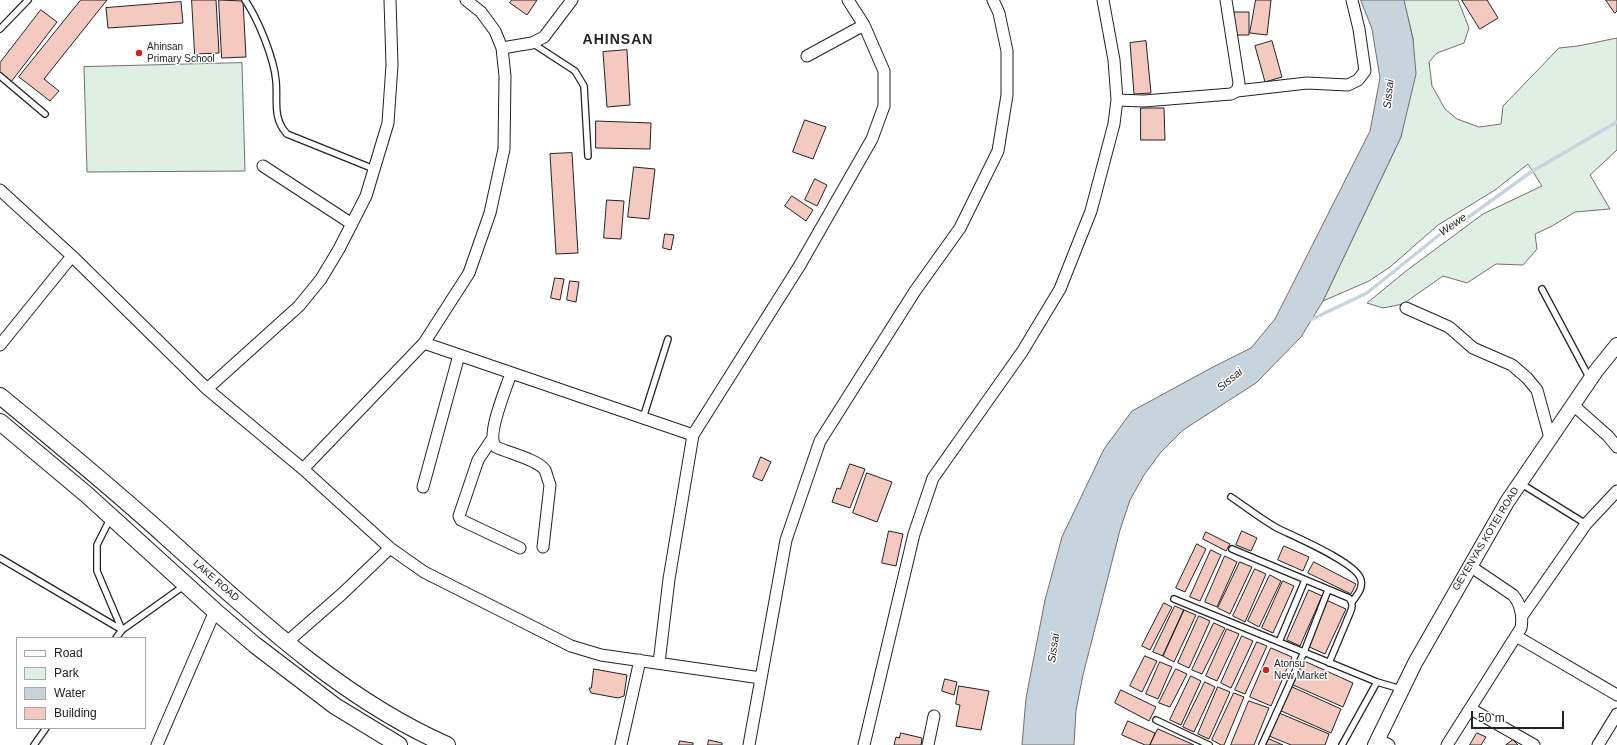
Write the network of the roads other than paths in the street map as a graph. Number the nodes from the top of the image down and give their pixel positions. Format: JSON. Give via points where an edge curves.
{"nodes":[{"id":1,"x":28,"y":0,"type":"edge"},
{"id":2,"x":245,"y":0,"type":"edge"},
{"id":3,"x":390,"y":0,"type":"edge"},
{"id":4,"x":466,"y":0,"type":"edge"},
{"id":5,"x":572,"y":0,"type":"edge"},
{"id":6,"x":848,"y":0,"type":"edge"},
{"id":7,"x":993,"y":0,"type":"edge"},
{"id":8,"x":1103,"y":0,"type":"edge"},
{"id":9,"x":1226,"y":0,"type":"edge"},
{"id":10,"x":1352,"y":0,"type":"edge"},
{"id":11,"x":864,"y":25,"type":"junction"},
{"id":12,"x":0,"y":29,"type":"edge"},
{"id":13,"x":532,"y":43,"type":"junction"},
{"id":14,"x":502,"y":48,"type":"junction"},
{"id":15,"x":807,"y":56,"type":"dead end"},
{"id":16,"x":0,"y":76,"type":"edge"},
{"id":17,"x":1237,"y":91,"type":"junction"},
{"id":18,"x":1117,"y":100,"type":"junction"},
{"id":19,"x":45,"y":114,"type":"dead end"},
{"id":20,"x":588,"y":156,"type":"dead end"},
{"id":21,"x":263,"y":166,"type":"dead end"},
{"id":22,"x":374,"y":169,"type":"junction"},
{"id":23,"x":0,"y":190,"type":"edge"},
{"id":24,"x":352,"y":224,"type":"junction"},
{"id":25,"x":72,"y":256,"type":"junction"},
{"id":26,"x":1542,"y":289,"type":"dead end"},
{"id":27,"x":1406,"y":308,"type":"dead end"},
{"id":28,"x":668,"y":339,"type":"dead end"},
{"id":29,"x":424,"y":343,"type":"junction"},
{"id":30,"x":0,"y":345,"type":"edge"},
{"id":31,"x":1617,"y":345,"type":"edge"},
{"id":32,"x":459,"y":355,"type":"junction"},
{"id":33,"x":511,"y":373,"type":"junction"},
{"id":34,"x":1590,"y":379,"type":"junction"},
{"id":35,"x":207,"y":388,"type":"junction"},
{"id":36,"x":0,"y":396,"type":"edge"},
{"id":37,"x":1573,"y":405,"type":"junction"},
{"id":38,"x":643,"y":418,"type":"junction"},
{"id":39,"x":0,"y":422,"type":"edge"},
{"id":40,"x":693,"y":436,"type":"junction"},
{"id":41,"x":1550,"y":438,"type":"junction"},
{"id":42,"x":492,"y":439,"type":"junction"},
{"id":43,"x":1617,"y":447,"type":"edge"},
{"id":44,"x":303,"y":468,"type":"junction"},
{"id":45,"x":1520,"y":483,"type":"junction"},
{"id":46,"x":422,"y":487,"type":"dead end"},
{"id":47,"x":1617,"y":491,"type":"edge"},
{"id":48,"x":1231,"y":497,"type":"dead end"},
{"id":49,"x":111,"y":517,"type":"junction"},
{"id":50,"x":1586,"y":524,"type":"junction"},
{"id":51,"x":543,"y":547,"type":"dead end"},
{"id":52,"x":390,"y":548,"type":"junction"},
{"id":53,"x":520,"y":548,"type":"dead end"},
{"id":54,"x":1232,"y":549,"type":"dead end"},
{"id":55,"x":0,"y":558,"type":"edge"},
{"id":56,"x":1470,"y":566,"type":"junction"},
{"id":57,"x":1305,"y":580,"type":"junction"},
{"id":58,"x":186,"y":584,"type":"junction"},
{"id":59,"x":1328,"y":590,"type":"junction"},
{"id":60,"x":1174,"y":599,"type":"dead end"},
{"id":61,"x":1352,"y":602,"type":"junction"},
{"id":62,"x":215,"y":611,"type":"junction"},
{"id":63,"x":1522,"y":616,"type":"junction"},
{"id":64,"x":122,"y":630,"type":"junction"},
{"id":65,"x":1516,"y":636,"type":"junction"},
{"id":66,"x":117,"y":637,"type":"edge"},
{"id":67,"x":287,"y":642,"type":"junction"},
{"id":68,"x":1279,"y":642,"type":"junction"},
{"id":69,"x":1304,"y":652,"type":"junction"},
{"id":70,"x":640,"y":660,"type":"junction"},
{"id":71,"x":659,"y":663,"type":"junction"},
{"id":72,"x":1329,"y":663,"type":"junction"},
{"id":73,"x":761,"y":678,"type":"junction"},
{"id":74,"x":1377,"y":682,"type":"junction"},
{"id":75,"x":1403,"y":690,"type":"junction"},
{"id":76,"x":1617,"y":695,"type":"edge"},
{"id":77,"x":1471,"y":708,"type":"junction"},
{"id":78,"x":1617,"y":714,"type":"edge"},
{"id":79,"x":934,"y":716,"type":"dead end"},
{"id":80,"x":1156,"y":720,"type":"dead end"},
{"id":81,"x":45,"y":729,"type":"edge"},
{"id":82,"x":1381,"y":743,"type":"edge"},
{"id":83,"x":34,"y":745,"type":"edge"},
{"id":84,"x":157,"y":745,"type":"edge"},
{"id":85,"x":399,"y":745,"type":"edge"},
{"id":86,"x":447,"y":745,"type":"edge"},
{"id":87,"x":621,"y":745,"type":"edge"},
{"id":88,"x":749,"y":745,"type":"edge"},
{"id":89,"x":864,"y":745,"type":"edge"},
{"id":90,"x":928,"y":745,"type":"edge"},
{"id":91,"x":1209,"y":745,"type":"edge"},
{"id":92,"x":1262,"y":745,"type":"edge"},
{"id":93,"x":1342,"y":745,"type":"edge"},
{"id":94,"x":1447,"y":745,"type":"edge"},
{"id":95,"x":1534,"y":745,"type":"edge"},
{"id":96,"x":1598,"y":745,"type":"edge"}],
"edges":[{"from":1,"to":12,"type":"lane"},
{"from":2,"to":22,"type":"lane","via":[[263,34],[276,81],[280,126],[287,134]]},
{"from":3,"to":22,"type":"street","via":[[392,65],[388,123]]},
{"from":4,"to":14,"type":"street","via":[[485,17],[495,31]]},
{"from":5,"to":13,"type":"street","via":[[544,37]]},
{"from":6,"to":11,"type":"street"},
{"from":7,"to":73,"type":"street","via":[[999,14],[1007,51],[1007,95],[998,151],[960,228],[915,291],[820,441],[786,540]]},
{"from":8,"to":18,"type":"street","via":[[1114,60]]},
{"from":9,"to":17,"type":"street","via":[[1239,83]]},
{"from":10,"to":17,"type":"street","via":[[1365,71],[1358,80],[1348,85],[1307,83]]},
{"from":11,"to":15,"type":"street"},
{"from":11,"to":40,"type":"street","via":[[884,71],[884,106],[872,139],[800,265]]},
{"from":13,"to":14,"type":"street"},
{"from":13,"to":20,"type":"lane","via":[[575,71],[584,86]]},
{"from":14,"to":29,"type":"street","via":[[505,76],[504,149],[490,213],[469,273]]},
{"from":16,"to":19,"type":"lane"},
{"from":17,"to":18,"type":"street","via":[[1215,96],[1144,101]]},
{"from":18,"to":89,"type":"street","via":[[1114,124],[1091,211],[1060,289],[1022,352],[933,478],[914,534]]},
{"from":21,"to":24,"type":"street"},
{"from":22,"to":24,"type":"street","via":[[366,196]]},
{"from":23,"to":25,"type":"street"},
{"from":24,"to":35,"type":"street","via":[[321,278],[298,306]]},
{"from":25,"to":30,"type":"street"},
{"from":25,"to":35,"type":"street"},
{"from":26,"to":34,"type":"lane"},
{"from":27,"to":41,"type":"street","via":[[1449,327],[1473,348],[1512,365],[1527,378],[1537,390]]},
{"from":28,"to":38,"type":"lane"},
{"from":29,"to":32,"type":"street"},
{"from":29,"to":44,"type":"street"},
{"from":31,"to":34,"type":"street","name":"GEYENYAS KOTEI ROAD"},
{"from":32,"to":33,"type":"street"},
{"from":32,"to":46,"type":"street"},
{"from":33,"to":38,"type":"street"},
{"from":33,"to":42,"type":"street"},
{"from":34,"to":37,"type":"street","name":"GEYENYAS KOTEI ROAD"},
{"from":35,"to":44,"type":"street"},
{"from":36,"to":67,"type":"main road","name":"LAKE ROAD","via":[[102,480]]},
{"from":37,"to":41,"type":"street","name":"GEYENYAS KOTEI ROAD"},
{"from":37,"to":43,"type":"street"},
{"from":38,"to":40,"type":"street"},
{"from":39,"to":49,"type":"main road"},
{"from":40,"to":71,"type":"street","via":[[669,579]]},
{"from":41,"to":45,"type":"street","name":"GEYENYAS KOTEI ROAD"},
{"from":42,"to":51,"type":"street","via":[[496,447],[544,468],[550,485]]},
{"from":42,"to":53,"type":"street","via":[[478,460],[459,516],[461,520]]},
{"from":44,"to":52,"type":"street"},
{"from":45,"to":50,"type":"lane"},
{"from":45,"to":56,"type":"street","name":"GEYENYAS KOTEI ROAD"},
{"from":47,"to":50,"type":"street"},
{"from":48,"to":61,"type":"lane","via":[[1276,527],[1319,547],[1356,572],[1362,580],[1360,591]]},
{"from":49,"to":58,"type":"main road"},
{"from":49,"to":64,"type":"lane","via":[[96,545],[97,571]]},
{"from":50,"to":63,"type":"street"},
{"from":52,"to":67,"type":"street"},
{"from":52,"to":70,"type":"street","via":[[424,572],[571,646],[600,655]]},
{"from":54,"to":57,"type":"lane"},
{"from":55,"to":64,"type":"lane"},
{"from":56,"to":63,"type":"street","via":[[1513,595],[1518,601]]},
{"from":56,"to":75,"type":"street","name":"GEYENYAS KOTEI ROAD","via":[[1415,663]]},
{"from":57,"to":59,"type":"lane"},
{"from":57,"to":68,"type":"lane"},
{"from":58,"to":62,"type":"main road"},
{"from":58,"to":64,"type":"lane"},
{"from":59,"to":61,"type":"lane","via":[[1349,598]]},
{"from":59,"to":69,"type":"lane"},
{"from":60,"to":68,"type":"lane"},
{"from":61,"to":72,"type":"lane","via":[[1353,606]]},
{"from":62,"to":84,"type":"street"},
{"from":62,"to":85,"type":"main road","via":[[335,706]]},
{"from":63,"to":65,"type":"street","via":[[1521,628]]},
{"from":64,"to":66,"type":"lane"},
{"from":65,"to":76,"type":"street"},
{"from":65,"to":77,"type":"street"},
{"from":67,"to":86,"type":"main road","name":"LAKE ROAD","via":[[358,694],[417,732]]},
{"from":68,"to":69,"type":"lane"},
{"from":69,"to":72,"type":"lane"},
{"from":69,"to":92,"type":"lane"},
{"from":70,"to":71,"type":"street"},
{"from":70,"to":87,"type":"street"},
{"from":71,"to":73,"type":"street"},
{"from":72,"to":74,"type":"lane"},
{"from":73,"to":88,"type":"street"},
{"from":74,"to":75,"type":"lane"},
{"from":74,"to":93,"type":"lane"},
{"from":75,"to":82,"type":"street","name":"GEYENYAS KOTEI ROAD"},
{"from":77,"to":94,"type":"street"},
{"from":77,"to":95,"type":"street"},
{"from":78,"to":96,"type":"street"},
{"from":79,"to":90,"type":"street"},
{"from":80,"to":91,"type":"lane"},
{"from":81,"to":83,"type":"lane"}]}
